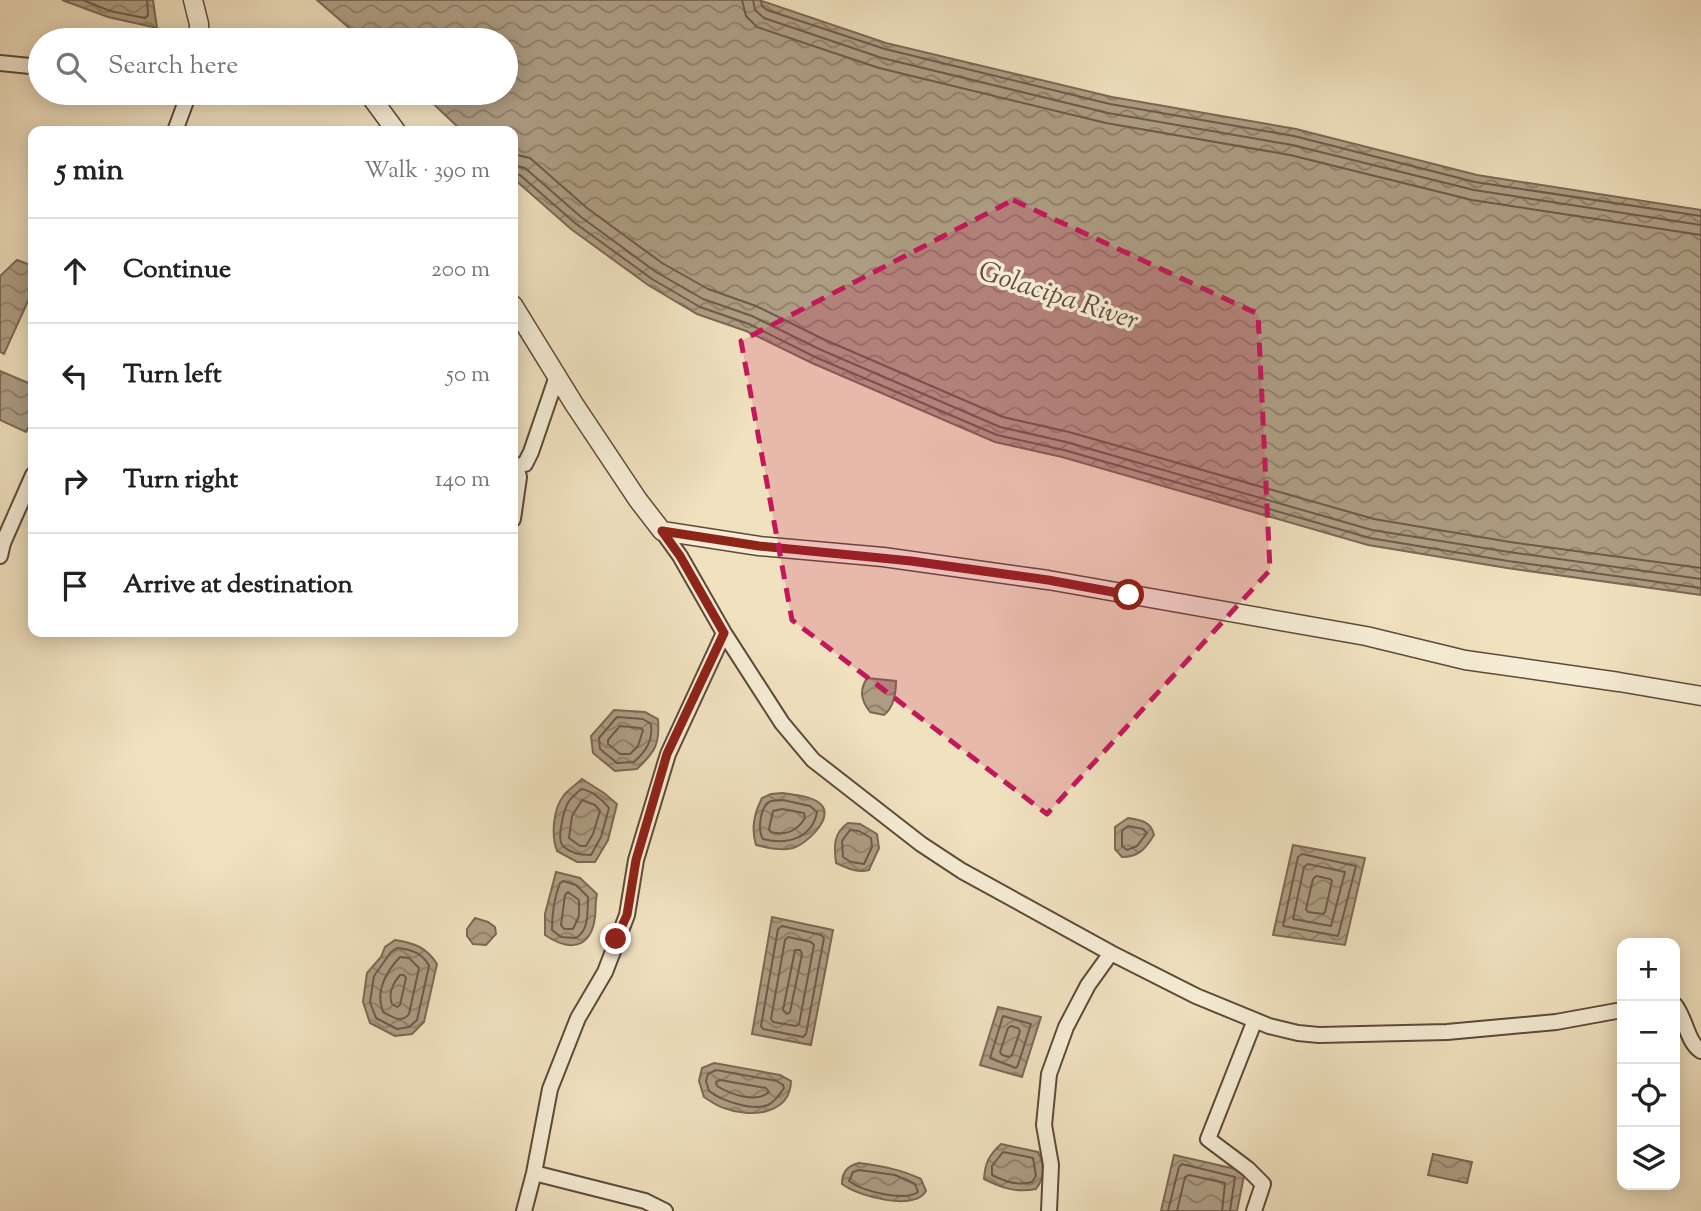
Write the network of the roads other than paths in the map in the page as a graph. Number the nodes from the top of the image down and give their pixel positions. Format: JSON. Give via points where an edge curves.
{"nodes":[{"id":1,"x":193,"y":0,"type":"edge"},
{"id":2,"x":199,"y":28,"type":"edge"},
{"id":3,"x":0,"y":63,"type":"edge"},
{"id":4,"x":28,"y":66,"type":"edge"},
{"id":5,"x":185,"y":105,"type":"edge"},
{"id":6,"x":377,"y":105,"type":"edge"},
{"id":7,"x":177,"y":126,"type":"edge"},
{"id":8,"x":392,"y":126,"type":"edge"},
{"id":9,"x":518,"y":314,"type":"edge"},
{"id":10,"x":557,"y":376,"type":"junction"},
{"id":11,"x":518,"y":466,"type":"edge"},
{"id":12,"x":28,"y":486,"type":"edge"},
{"id":13,"x":662,"y":531,"type":"junction"},
{"id":14,"x":0,"y":556,"type":"edge"},
{"id":15,"x":724,"y":633,"type":"junction"},
{"id":16,"x":1701,"y":696,"type":"edge"},
{"id":17,"x":1111,"y":953,"type":"junction"},
{"id":18,"x":1617,"y":1011,"type":"edge"},
{"id":19,"x":1680,"y":1012,"type":"edge"},
{"id":20,"x":1255,"y":1020,"type":"junction"},
{"id":21,"x":1701,"y":1051,"type":"edge"},
{"id":22,"x":534,"y":1173,"type":"junction"},
{"id":23,"x":524,"y":1211,"type":"edge"},
{"id":24,"x":665,"y":1211,"type":"edge"},
{"id":25,"x":1049,"y":1211,"type":"edge"},
{"id":26,"x":1254,"y":1211,"type":"edge"}],
"edges":[{"from":1,"to":2,"type":"street"},
{"from":3,"to":4,"type":"street"},
{"from":5,"to":7,"type":"street"},
{"from":6,"to":8,"type":"street"},
{"from":9,"to":10,"type":"street"},
{"from":10,"to":11,"type":"street","via":[[531,452]]},
{"from":10,"to":13,"type":"street"},
{"from":12,"to":14,"type":"street"},
{"from":13,"to":15,"type":"street"},
{"from":13,"to":16,"type":"street","via":[[1048,580],[1366,636],[1465,660]]},
{"from":15,"to":17,"type":"street","via":[[782,723],[813,760],[962,871]]},
{"from":15,"to":22,"type":"street","via":[[667,754],[636,860],[627,915],[550,1089]]},
{"from":17,"to":20,"type":"street"},
{"from":17,"to":25,"type":"street","via":[[1066,1027],[1049,1074],[1044,1125],[1051,1166]]},
{"from":18,"to":20,"type":"street","via":[[1447,1032],[1319,1035]]},
{"from":19,"to":21,"type":"street","via":[[1691,1041]]},
{"from":20,"to":26,"type":"street","via":[[1208,1139],[1263,1184]]},
{"from":22,"to":23,"type":"street"},
{"from":22,"to":24,"type":"street","via":[[645,1201]]}]}
